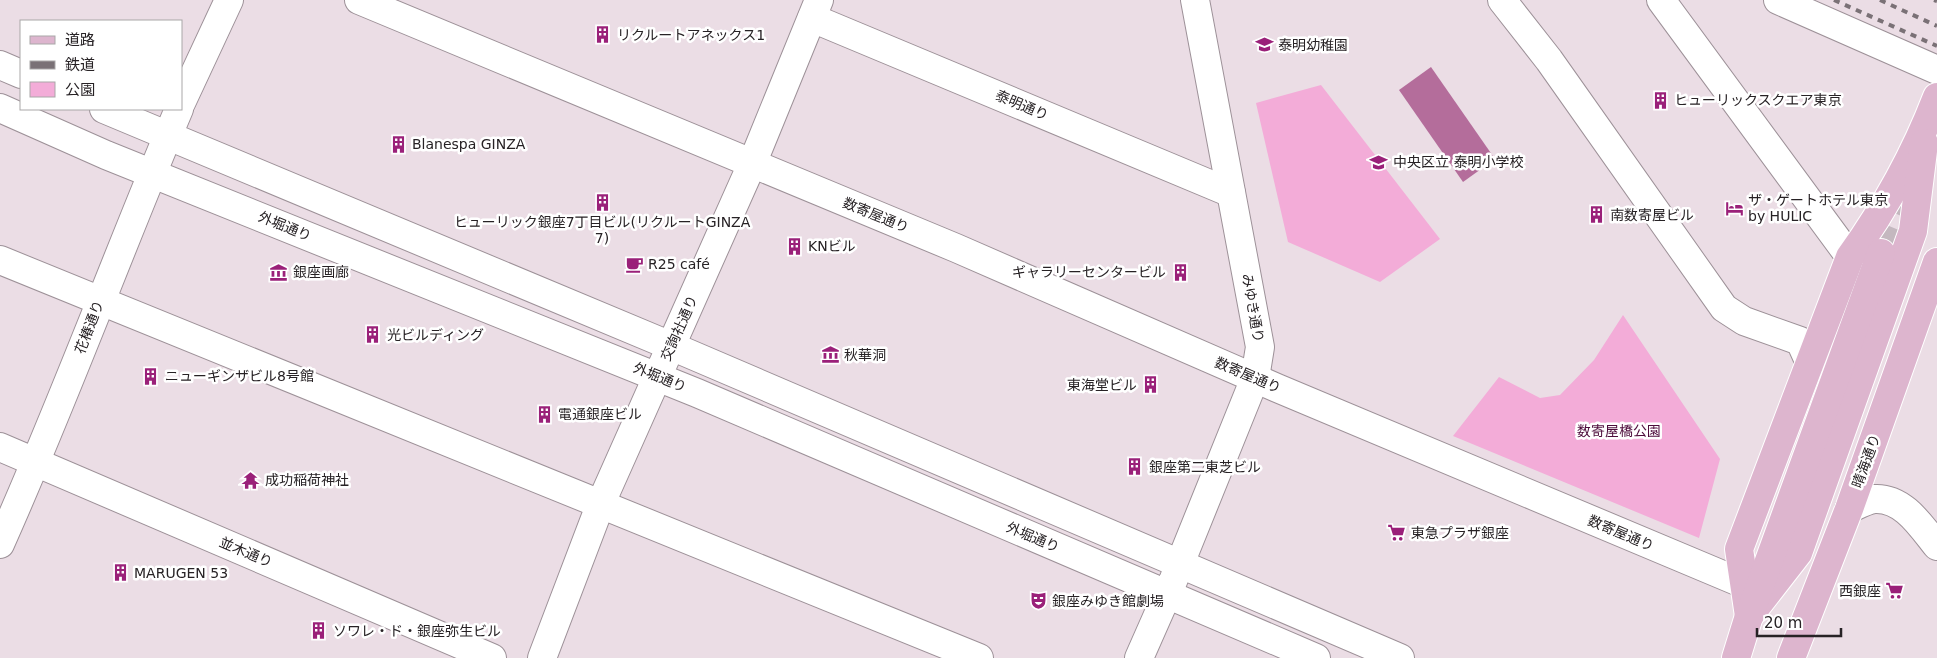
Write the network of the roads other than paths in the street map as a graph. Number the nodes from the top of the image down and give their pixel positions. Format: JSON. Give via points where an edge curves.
{"nodes":[{"id":1,"x":229,"y":0,"type":"edge"},
{"id":2,"x":360,"y":0,"type":"edge"},
{"id":3,"x":1195,"y":0,"type":"edge"},
{"id":4,"x":1502,"y":0,"type":"edge"},
{"id":5,"x":1661,"y":0,"type":"edge"},
{"id":6,"x":1778,"y":0,"type":"edge"},
{"id":7,"x":401,"y":8,"type":"edge"},
{"id":8,"x":816,"y":9,"type":"edge"},
{"id":9,"x":0,"y":65,"type":"edge"},
{"id":10,"x":1937,"y":70,"type":"edge"},
{"id":11,"x":20,"y":74,"type":"edge"},
{"id":12,"x":1937,"y":97,"type":"edge"},
{"id":13,"x":182,"y":101,"type":"edge"},
{"id":14,"x":0,"y":108,"type":"edge"},
{"id":15,"x":105,"y":110,"type":"edge"},
{"id":16,"x":179,"y":110,"type":"edge"},
{"id":17,"x":1932,"y":126,"type":"edge"},
{"id":18,"x":160,"y":155,"type":"junction"},
{"id":19,"x":752,"y":164,"type":"junction"},
{"id":20,"x":1232,"y":193,"type":"junction"},
{"id":21,"x":1881,"y":253,"type":"tunnel mouth"},
{"id":22,"x":1850,"y":257,"type":"junction"},
{"id":23,"x":0,"y":260,"type":"edge"},
{"id":24,"x":1937,"y":262,"type":"edge"},
{"id":25,"x":99,"y":302,"type":"junction"},
{"id":26,"x":671,"y":346,"type":"junction"},
{"id":27,"x":1809,"y":361,"type":"junction"},
{"id":28,"x":657,"y":376,"type":"junction"},
{"id":29,"x":1255,"y":378,"type":"junction"},
{"id":30,"x":0,"y":447,"type":"edge"},
{"id":31,"x":37,"y":462,"type":"junction"},
{"id":32,"x":601,"y":503,"type":"junction"},
{"id":33,"x":1849,"y":509,"type":"junction"},
{"id":34,"x":0,"y":544,"type":"edge"},
{"id":35,"x":1937,"y":546,"type":"edge"},
{"id":36,"x":1180,"y":564,"type":"junction"},
{"id":37,"x":1744,"y":584,"type":"junction"},
{"id":38,"x":1167,"y":595,"type":"junction"},
{"id":39,"x":1749,"y":616,"type":"junction"},
{"id":40,"x":492,"y":658,"type":"edge"},
{"id":41,"x":542,"y":658,"type":"edge"},
{"id":42,"x":979,"y":658,"type":"edge"},
{"id":43,"x":1139,"y":658,"type":"edge"},
{"id":44,"x":1316,"y":658,"type":"edge"},
{"id":45,"x":1400,"y":658,"type":"edge"},
{"id":46,"x":1736,"y":658,"type":"edge"},
{"id":47,"x":1791,"y":658,"type":"edge"}],
"edges":[{"from":1,"to":13,"type":"street"},
{"from":2,"to":7,"type":"street","name":"数寄屋通り"},
{"from":3,"to":20,"type":"street","name":"みゆき通り"},
{"from":4,"to":27,"type":"street","via":[[1549,60],[1724,308],[1744,321],[1800,341]]},
{"from":5,"to":22,"type":"street"},
{"from":6,"to":10,"type":"street"},
{"from":7,"to":19,"type":"street","name":"数寄屋通り"},
{"from":8,"to":19,"type":"street","name":"交詢社通り"},
{"from":8,"to":20,"type":"street","name":"泰明通り"},
{"from":9,"to":11,"type":"street"},
{"from":12,"to":17,"type":"main road"},
{"from":14,"to":18,"type":"street","name":"外堀通り"},
{"from":15,"to":18,"type":"street","name":"外堀通り"},
{"from":16,"to":18,"type":"street","name":"花椿通り"},
{"from":17,"to":22,"type":"main road","via":[[1879,216]]},
{"from":17,"to":39,"type":"main road","via":[[1913,231],[1798,553]]},
{"from":18,"to":25,"type":"street","name":"花椿通り"},
{"from":18,"to":26,"type":"street","name":"外堀通り"},
{"from":18,"to":28,"type":"street","name":"外堀通り"},
{"from":19,"to":26,"type":"street","name":"交詢社通り"},
{"from":19,"to":29,"type":"street","name":"数寄屋通り","via":[[956,248]]},
{"from":20,"to":29,"type":"street","name":"みゆき通り","via":[[1260,347]]},
{"from":21,"to":39,"type":"main road"},
{"from":22,"to":27,"type":"main road"},
{"from":23,"to":25,"type":"street"},
{"from":24,"to":33,"type":"main road","name":"晴海通り"},
{"from":25,"to":31,"type":"street","name":"花椿通り"},
{"from":25,"to":32,"type":"street"},
{"from":26,"to":28,"type":"street","name":"交詢社通り"},
{"from":26,"to":36,"type":"street","name":"外堀通り"},
{"from":27,"to":37,"type":"main road","via":[[1739,549]]},
{"from":28,"to":32,"type":"street","name":"交詢社通り"},
{"from":28,"to":38,"type":"street","name":"外堀通り"},
{"from":29,"to":36,"type":"street","name":"みゆき通り"},
{"from":29,"to":37,"type":"street","name":"数寄屋通り"},
{"from":30,"to":31,"type":"street","name":"並木通り"},
{"from":31,"to":34,"type":"street","name":"花椿通り"},
{"from":31,"to":40,"type":"street","name":"並木通り"},
{"from":32,"to":41,"type":"street","name":"交詢社通り"},
{"from":32,"to":42,"type":"street"},
{"from":33,"to":35,"type":"street","via":[[1874,499],[1897,502]]},
{"from":33,"to":47,"type":"main road","name":"晴海通り"},
{"from":36,"to":38,"type":"street","name":"みゆき通り"},
{"from":36,"to":45,"type":"street","name":"外堀通り"},
{"from":37,"to":39,"type":"main road"},
{"from":38,"to":43,"type":"street","name":"みゆき通り"},
{"from":38,"to":44,"type":"street","name":"外堀通り"},
{"from":39,"to":46,"type":"main road"}]}
